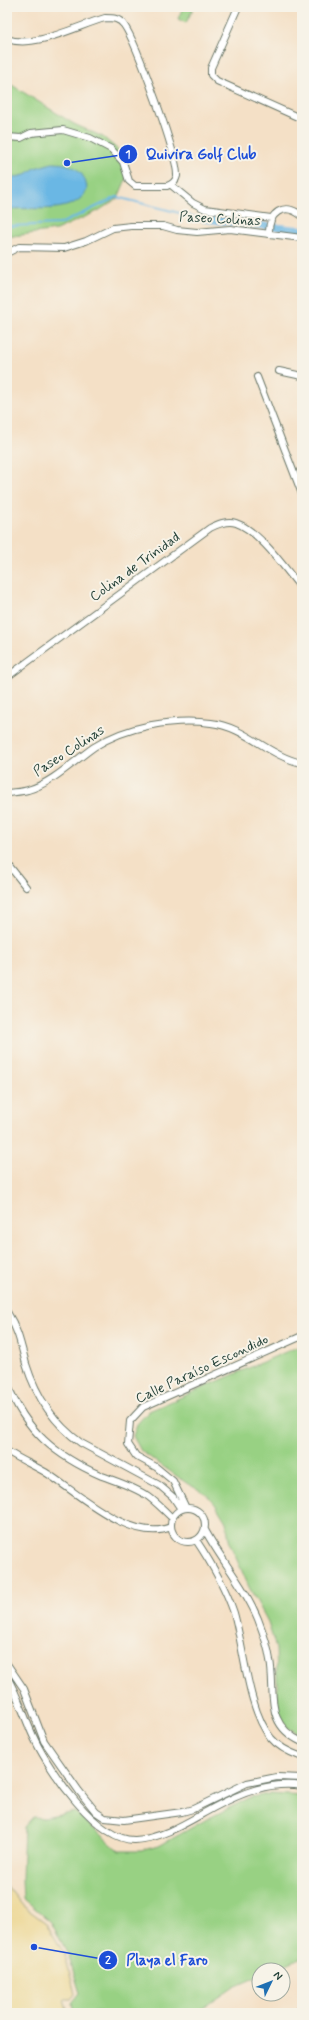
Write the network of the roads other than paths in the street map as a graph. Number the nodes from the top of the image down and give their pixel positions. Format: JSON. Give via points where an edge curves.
{"nodes":[{"id":1,"x":238,"y":7,"type":"edge"},
{"id":2,"x":7,"y":39,"type":"edge"},
{"id":3,"x":302,"y":119,"type":"edge"},
{"id":4,"x":7,"y":137,"type":"edge"},
{"id":5,"x":171,"y":185,"type":"junction"},
{"id":6,"x":302,"y":206,"type":"edge"},
{"id":7,"x":299,"y":214,"type":"edge"},
{"id":8,"x":270,"y":221,"type":"junction"},
{"id":9,"x":269,"y":232,"type":"junction"},
{"id":10,"x":302,"y":238,"type":"edge"},
{"id":11,"x":7,"y":253,"type":"edge"},
{"id":12,"x":279,"y":371,"type":"dead end"},
{"id":13,"x":302,"y":376,"type":"edge"},
{"id":14,"x":257,"y":377,"type":"dead end"},
{"id":15,"x":302,"y":494,"type":"edge"},
{"id":16,"x":302,"y":589,"type":"edge"},
{"id":17,"x":7,"y":677,"type":"edge"},
{"id":18,"x":302,"y":763,"type":"edge"},
{"id":19,"x":7,"y":793,"type":"edge"},
{"id":20,"x":7,"y":863,"type":"edge"},
{"id":21,"x":26,"y":887,"type":"dead end"},
{"id":22,"x":7,"y":1312,"type":"edge"},
{"id":23,"x":302,"y":1336,"type":"edge"},
{"id":24,"x":7,"y":1383,"type":"edge"},
{"id":25,"x":7,"y":1451,"type":"edge"},
{"id":26,"x":184,"y":1508,"type":"junction"},
{"id":27,"x":172,"y":1518,"type":"junction"},
{"id":28,"x":170,"y":1527,"type":"junction"},
{"id":29,"x":205,"y":1530,"type":"junction"},
{"id":30,"x":196,"y":1540,"type":"junction"},
{"id":31,"x":7,"y":1664,"type":"edge"},
{"id":32,"x":7,"y":1677,"type":"edge"},
{"id":33,"x":302,"y":1742,"type":"edge"},
{"id":34,"x":302,"y":1757,"type":"edge"},
{"id":35,"x":302,"y":1778,"type":"edge"},
{"id":36,"x":302,"y":1786,"type":"edge"},
{"id":37,"x":302,"y":2009,"type":"edge"},
{"id":38,"x":295,"y":2013,"type":"edge"}],
"edges":[{"from":1,"to":3,"type":"street","via":[[211,68],[211,75],[217,81]]},
{"from":2,"to":5,"type":"street","via":[[32,42],[105,18],[116,18],[127,31],[143,67],[172,148],[177,175]]},
{"from":4,"to":5,"type":"street","via":[[21,138],[30,133],[69,130],[110,149],[123,162],[130,181],[135,186]]},
{"from":5,"to":8,"type":"street","name":"Paseo Colinas","via":[[205,209]]},
{"from":6,"to":7,"type":"street"},
{"from":7,"to":8,"type":"street","via":[[282,210]]},
{"from":8,"to":9,"type":"street"},
{"from":9,"to":10,"type":"street","name":"Paseo Colinas"},
{"from":9,"to":11,"type":"street","name":"Paseo Colinas","via":[[230,229],[197,232],[163,226],[132,226],[113,228],[64,248],[19,246]]},
{"from":12,"to":13,"type":"street"},
{"from":14,"to":15,"type":"street"},
{"from":16,"to":17,"type":"street","name":"Colina de Trinidad","via":[[246,528],[231,522],[219,523]]},
{"from":18,"to":19,"type":"street","name":"Paseo Colinas","via":[[276,755],[254,739],[227,725],[210,722],[152,724],[108,739],[39,786],[27,791]]},
{"from":20,"to":21,"type":"street"},
{"from":22,"to":26,"type":"street","via":[[20,1339],[36,1389],[52,1416],[81,1443],[159,1485]]},
{"from":23,"to":26,"type":"street","name":"Calle Paraíso Escondido","via":[[143,1407],[130,1420],[128,1444],[132,1452],[173,1481]]},
{"from":24,"to":27,"type":"street","via":[[22,1416],[51,1448],[81,1467],[149,1497]]},
{"from":25,"to":28,"type":"street","via":[[129,1525],[155,1531]]},
{"from":26,"to":27,"type":"street"},
{"from":26,"to":29,"type":"street","via":[[197,1510],[202,1514]]},
{"from":27,"to":28,"type":"street"},
{"from":28,"to":30,"type":"street","via":[[175,1537],[180,1540]]},
{"from":29,"to":30,"type":"street"},
{"from":29,"to":33,"type":"street","via":[[258,1618],[270,1659],[272,1696],[277,1719],[287,1731]]},
{"from":30,"to":34,"type":"street","via":[[213,1565],[234,1614],[255,1704],[263,1726],[276,1744]]},
{"from":31,"to":35,"type":"street","via":[[24,1690],[44,1741],[96,1812],[106,1818],[124,1820],[193,1810],[247,1783],[277,1777]]},
{"from":32,"to":36,"type":"street","via":[[35,1740],[58,1777],[81,1807],[118,1837],[133,1840],[162,1833],[252,1790],[277,1785]]},
{"from":37,"to":38,"type":"street"}]}
